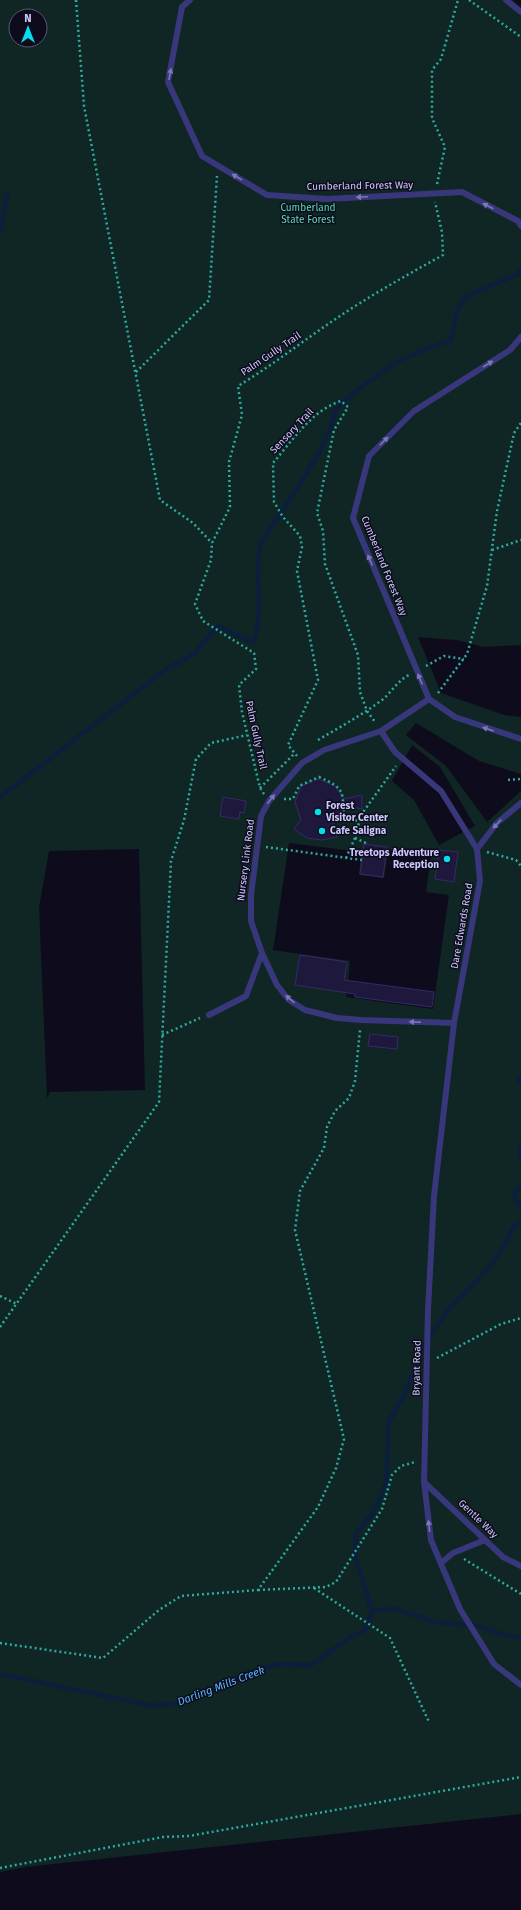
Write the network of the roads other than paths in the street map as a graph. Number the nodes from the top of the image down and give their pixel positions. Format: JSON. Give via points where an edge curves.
{"nodes":[{"id":1,"x":190,"y":0,"type":"edge"},
{"id":2,"x":506,"y":0,"type":"edge"},
{"id":3,"x":521,"y":12,"type":"edge"},
{"id":4,"x":521,"y":226,"type":"edge"},
{"id":5,"x":521,"y":337,"type":"edge"},
{"id":6,"x":429,"y":699,"type":"junction"},
{"id":7,"x":381,"y":731,"type":"junction"},
{"id":8,"x":521,"y":739,"type":"edge"},
{"id":9,"x":521,"y":803,"type":"edge"},
{"id":10,"x":477,"y":849,"type":"junction"},
{"id":11,"x":262,"y":953,"type":"junction"},
{"id":12,"x":208,"y":1015,"type":"road end"},
{"id":13,"x":454,"y":1023,"type":"junction"},
{"id":14,"x":424,"y":1482,"type":"junction"},
{"id":15,"x":485,"y":1540,"type":"junction"},
{"id":16,"x":441,"y":1562,"type":"junction"},
{"id":17,"x":521,"y":1566,"type":"edge"},
{"id":18,"x":521,"y":1685,"type":"edge"}],
"edges":[{"from":4,"to":1,"type":"lane","name":"Cumberland Forest Way","one_way":true,"via":[[518,221],[462,192],[326,199],[267,195],[202,156],[168,82],[182,7]]},
{"from":2,"to":3,"type":"lane"},
{"from":6,"to":5,"type":"lane","name":"Cumberland Forest Way","one_way":true,"via":[[353,518],[369,456],[414,411],[510,350]]},
{"from":6,"to":7,"type":"lane","name":"Nursery Link Road"},
{"from":8,"to":6,"type":"lane","one_way":true,"via":[[455,717]]},
{"from":7,"to":10,"type":"lane","via":[[395,752],[441,791]]},
{"from":7,"to":11,"type":"lane","name":"Nursery Link Road","via":[[324,750],[302,763],[270,800],[261,816],[251,895],[251,921]]},
{"from":9,"to":10,"type":"lane","one_way":true,"via":[[497,823]]},
{"from":10,"to":13,"type":"lane","name":"Dare Edwards Road","via":[[480,881]]},
{"from":11,"to":12,"type":"lane","via":[[246,996]]},
{"from":13,"to":11,"type":"lane","name":"Nursery Link Road","one_way":true,"via":[[338,1018],[305,1010],[289,1000],[277,985]]},
{"from":13,"to":14,"type":"lane","name":"Bryant Road","via":[[434,1196],[428,1310]]},
{"from":14,"to":15,"type":"lane","name":"Gentle Way"},
{"from":16,"to":14,"type":"lane","name":"Bryant Road","one_way":true,"via":[[431,1540]]},
{"from":15,"to":16,"type":"lane","via":[[453,1553]]},
{"from":15,"to":17,"type":"lane","name":"Gentle Way","via":[[503,1557]]},
{"from":16,"to":18,"type":"lane","name":"Bryant Road","via":[[460,1609],[494,1664]]}]}
